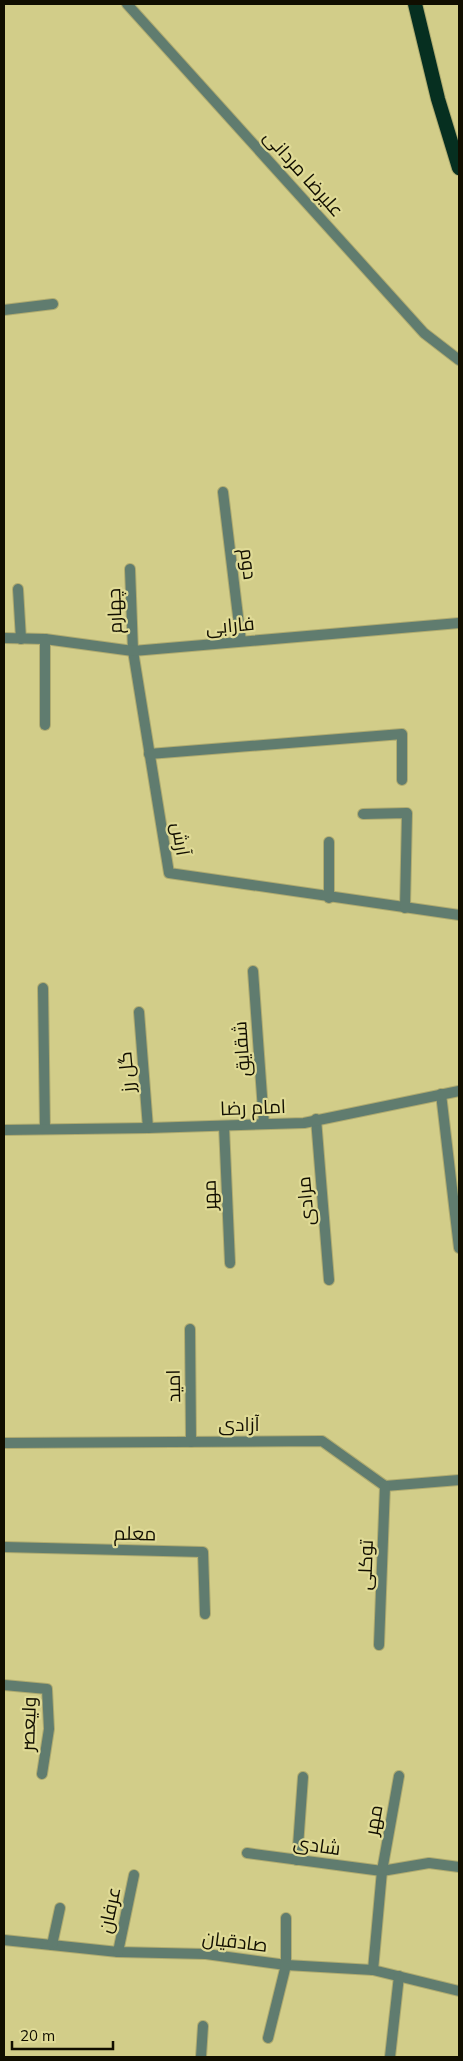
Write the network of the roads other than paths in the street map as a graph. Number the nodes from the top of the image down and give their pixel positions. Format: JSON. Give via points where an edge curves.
{"nodes":[{"id":1,"x":127,"y":4,"type":"edge"},
{"id":2,"x":415,"y":4,"type":"edge"},
{"id":3,"x":459,"y":168,"type":"edge"},
{"id":4,"x":53,"y":304,"type":"dead end"},
{"id":5,"x":4,"y":310,"type":"edge"},
{"id":6,"x":459,"y":360,"type":"edge"},
{"id":7,"x":223,"y":492,"type":"dead end"},
{"id":8,"x":130,"y":569,"type":"dead end"},
{"id":9,"x":18,"y":589,"type":"dead end"},
{"id":10,"x":459,"y":623,"type":"edge"},
{"id":11,"x":4,"y":638,"type":"edge"},
{"id":12,"x":21,"y":639,"type":"junction"},
{"id":13,"x":46,"y":639,"type":"junction"},
{"id":14,"x":241,"y":641,"type":"junction"},
{"id":15,"x":133,"y":651,"type":"junction"},
{"id":16,"x":44,"y":725,"type":"dead end"},
{"id":17,"x":149,"y":754,"type":"junction"},
{"id":18,"x":402,"y":780,"type":"dead end"},
{"id":19,"x":363,"y":814,"type":"dead end"},
{"id":20,"x":329,"y":842,"type":"dead end"},
{"id":21,"x":329,"y":898,"type":"junction"},
{"id":22,"x":406,"y":908,"type":"junction"},
{"id":23,"x":459,"y":915,"type":"edge"},
{"id":24,"x":253,"y":972,"type":"dead end"},
{"id":25,"x":43,"y":988,"type":"dead end"},
{"id":26,"x":139,"y":1012,"type":"dead end"},
{"id":27,"x":459,"y":1091,"type":"edge"},
{"id":28,"x":441,"y":1094,"type":"junction"},
{"id":29,"x":316,"y":1119,"type":"junction"},
{"id":30,"x":264,"y":1124,"type":"junction"},
{"id":31,"x":224,"y":1126,"type":"junction"},
{"id":32,"x":148,"y":1128,"type":"junction"},
{"id":33,"x":45,"y":1129,"type":"junction"},
{"id":34,"x":4,"y":1130,"type":"edge"},
{"id":35,"x":459,"y":1248,"type":"edge"},
{"id":36,"x":230,"y":1263,"type":"dead end"},
{"id":37,"x":329,"y":1280,"type":"dead end"},
{"id":38,"x":190,"y":1329,"type":"dead end"},
{"id":39,"x":191,"y":1442,"type":"junction"},
{"id":40,"x":4,"y":1443,"type":"edge"},
{"id":41,"x":459,"y":1480,"type":"edge"},
{"id":42,"x":385,"y":1486,"type":"junction"},
{"id":43,"x":4,"y":1547,"type":"edge"},
{"id":44,"x":205,"y":1614,"type":"dead end"},
{"id":45,"x":379,"y":1645,"type":"dead end"},
{"id":46,"x":4,"y":1685,"type":"edge"},
{"id":47,"x":42,"y":1774,"type":"dead end"},
{"id":48,"x":399,"y":1776,"type":"dead end"},
{"id":49,"x":303,"y":1777,"type":"dead end"},
{"id":50,"x":247,"y":1853,"type":"dead end"},
{"id":51,"x":297,"y":1860,"type":"junction"},
{"id":52,"x":459,"y":1868,"type":"edge"},
{"id":53,"x":382,"y":1871,"type":"junction"},
{"id":54,"x":134,"y":1875,"type":"dead end"},
{"id":55,"x":60,"y":1908,"type":"dead end"},
{"id":56,"x":286,"y":1918,"type":"dead end"},
{"id":57,"x":4,"y":1940,"type":"edge"},
{"id":58,"x":52,"y":1945,"type":"junction"},
{"id":59,"x":118,"y":1952,"type":"junction"},
{"id":60,"x":286,"y":1965,"type":"junction"},
{"id":61,"x":373,"y":1970,"type":"junction"},
{"id":62,"x":399,"y":1976,"type":"junction"},
{"id":63,"x":459,"y":1991,"type":"edge"},
{"id":64,"x":203,"y":2026,"type":"dead end"},
{"id":65,"x":268,"y":2038,"type":"dead end"},
{"id":66,"x":201,"y":2057,"type":"edge"},
{"id":67,"x":390,"y":2057,"type":"edge"}],
"edges":[{"from":1,"to":6,"type":"street","name":"علیرضا مردانی","via":[[424,333]]},
{"from":2,"to":3,"type":"highway"},
{"from":4,"to":5,"type":"street"},
{"from":7,"to":14,"type":"street","name":"دوم"},
{"from":8,"to":15,"type":"street","name":"چهارم"},
{"from":9,"to":12,"type":"street"},
{"from":10,"to":14,"type":"street","name":"فارابی"},
{"from":11,"to":12,"type":"street","name":"فارابی"},
{"from":12,"to":13,"type":"street","name":"فارابی"},
{"from":13,"to":15,"type":"street","name":"فارابی"},
{"from":13,"to":16,"type":"street"},
{"from":14,"to":15,"type":"street","name":"فارابی"},
{"from":15,"to":17,"type":"street","name":"آرش"},
{"from":17,"to":18,"type":"street","via":[[402,734]]},
{"from":17,"to":21,"type":"street","name":"آرش","via":[[169,873]]},
{"from":19,"to":22,"type":"street","via":[[407,813]]},
{"from":20,"to":21,"type":"street"},
{"from":21,"to":22,"type":"street","name":"آرش"},
{"from":22,"to":23,"type":"street","name":"آرش"},
{"from":24,"to":30,"type":"street","name":"شقایق"},
{"from":25,"to":33,"type":"street"},
{"from":26,"to":32,"type":"street","name":"گل رز"},
{"from":27,"to":28,"type":"street","name":"امام رضا"},
{"from":28,"to":29,"type":"street","name":"امام رضا"},
{"from":28,"to":35,"type":"street"},
{"from":29,"to":30,"type":"street","name":"امام رضا","via":[[304,1123]]},
{"from":29,"to":37,"type":"street","name":"مرادی"},
{"from":30,"to":31,"type":"street","name":"امام رضا"},
{"from":31,"to":32,"type":"street","name":"امام رضا"},
{"from":31,"to":36,"type":"street","name":"مهر"},
{"from":32,"to":33,"type":"street","name":"امام رضا"},
{"from":33,"to":34,"type":"street","name":"امام رضا"},
{"from":38,"to":39,"type":"street","name":"امید"},
{"from":39,"to":40,"type":"street","name":"آزادی"},
{"from":39,"to":42,"type":"street","name":"آزادی","via":[[322,1441]]},
{"from":41,"to":42,"type":"street"},
{"from":42,"to":45,"type":"street","name":"توکلی"},
{"from":43,"to":44,"type":"street","name":"معلم","via":[[203,1552]]},
{"from":46,"to":47,"type":"street","name":"ولیعصر","via":[[47,1689],[49,1729]]},
{"from":48,"to":53,"type":"street","name":"مهر"},
{"from":49,"to":51,"type":"street"},
{"from":50,"to":51,"type":"street","name":"شادی"},
{"from":51,"to":53,"type":"street","name":"شادی"},
{"from":52,"to":53,"type":"street","name":"شادی","via":[[429,1863]]},
{"from":53,"to":61,"type":"street","name":"مهر"},
{"from":54,"to":59,"type":"street","name":"عرفان"},
{"from":55,"to":58,"type":"street"},
{"from":56,"to":60,"type":"street"},
{"from":57,"to":58,"type":"street","name":"صادقیان"},
{"from":58,"to":59,"type":"street","name":"صادقیان"},
{"from":59,"to":60,"type":"street","name":"صادقیان","via":[[206,1954]]},
{"from":60,"to":61,"type":"street","name":"صادقیان"},
{"from":60,"to":65,"type":"street"},
{"from":61,"to":62,"type":"street","name":"صادقیان"},
{"from":62,"to":63,"type":"street","name":"صادقیان"},
{"from":62,"to":67,"type":"street"},
{"from":64,"to":66,"type":"street"}]}
